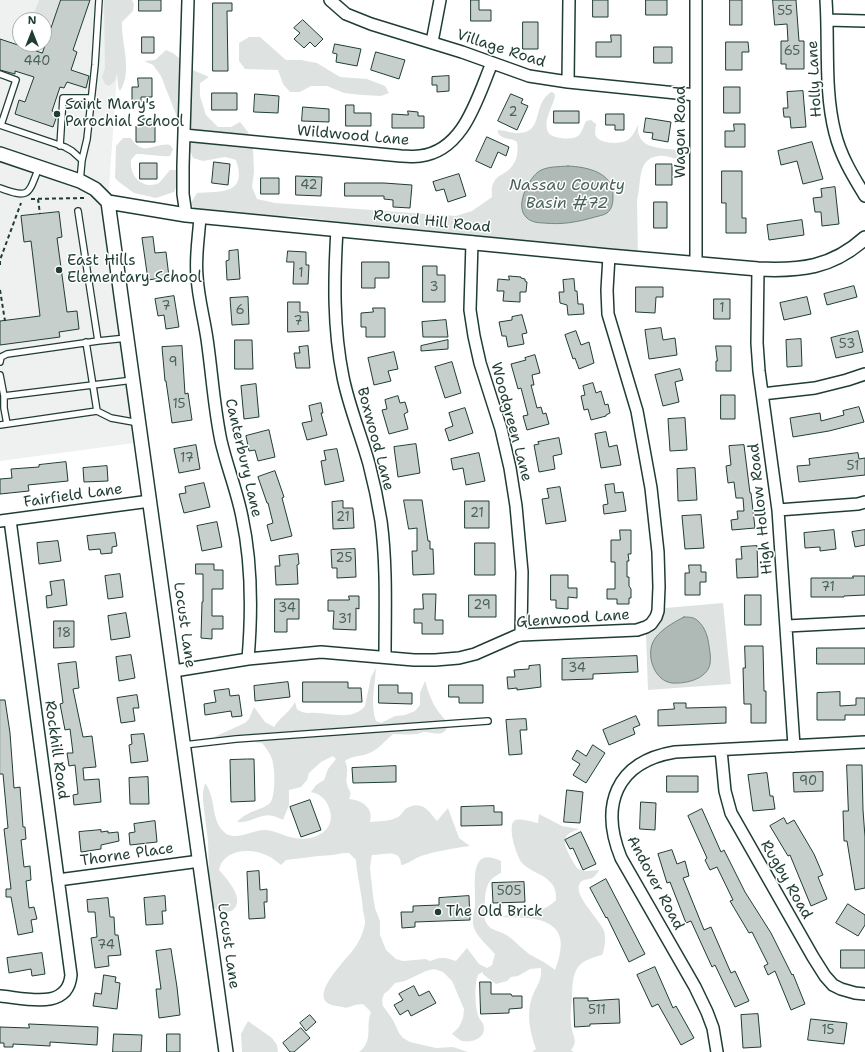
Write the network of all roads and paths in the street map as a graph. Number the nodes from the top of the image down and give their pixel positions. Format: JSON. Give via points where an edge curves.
{"nodes":[{"id":1,"x":99,"y":0,"type":"edge"},
{"id":2,"x":188,"y":0,"type":"edge"},
{"id":3,"x":330,"y":0,"type":"edge"},
{"id":4,"x":440,"y":0,"type":"edge"},
{"id":5,"x":569,"y":0,"type":"edge"},
{"id":6,"x":696,"y":0,"type":"edge"},
{"id":7,"x":826,"y":0,"type":"edge"},
{"id":8,"x":827,"y":20,"type":"junction"},
{"id":9,"x":865,"y":21,"type":"edge"},
{"id":10,"x":432,"y":42,"type":"junction"},
{"id":11,"x":492,"y":63,"type":"junction"},
{"id":12,"x":0,"y":74,"type":"edge"},
{"id":13,"x":568,"y":82,"type":"junction"},
{"id":14,"x":696,"y":95,"type":"junction"},
{"id":15,"x":91,"y":98,"type":"junction"},
{"id":16,"x":0,"y":125,"type":"edge"},
{"id":17,"x":184,"y":135,"type":"junction"},
{"id":18,"x":60,"y":146,"type":"junction"},
{"id":19,"x":0,"y":154,"type":"edge"},
{"id":20,"x":82,"y":160,"type":"junction"},
{"id":21,"x":39,"y":167,"type":"junction"},
{"id":22,"x":80,"y":181,"type":"junction"},
{"id":23,"x":0,"y":188,"type":"edge"},
{"id":24,"x":865,"y":196,"type":"edge"},
{"id":25,"x":84,"y":198,"type":"dead end"},
{"id":26,"x":31,"y":199,"type":"dead end"},
{"id":27,"x":38,"y":199,"type":"junction"},
{"id":28,"x":108,"y":202,"type":"junction"},
{"id":29,"x":21,"y":203,"type":"dead end"},
{"id":30,"x":78,"y":211,"type":"dead end"},
{"id":31,"x":40,"y":214,"type":"dead end"},
{"id":32,"x":186,"y":215,"type":"junction"},
{"id":33,"x":200,"y":216,"type":"junction"},
{"id":34,"x":337,"y":229,"type":"junction"},
{"id":35,"x":865,"y":238,"type":"edge"},
{"id":36,"x":472,"y":242,"type":"junction"},
{"id":37,"x":609,"y":256,"type":"junction"},
{"id":38,"x":696,"y":264,"type":"junction"},
{"id":39,"x":0,"y":265,"type":"edge"},
{"id":40,"x":758,"y":269,"type":"junction"},
{"id":41,"x":0,"y":291,"type":"edge"},
{"id":42,"x":5,"y":321,"type":"dead end"},
{"id":43,"x":127,"y":338,"type":"junction"},
{"id":44,"x":98,"y":341,"type":"junction"},
{"id":45,"x":86,"y":342,"type":"junction"},
{"id":46,"x":0,"y":362,"type":"edge"},
{"id":47,"x":0,"y":374,"type":"edge"},
{"id":48,"x":865,"y":374,"type":"edge"},
{"id":49,"x":134,"y":380,"type":"junction"},
{"id":50,"x":93,"y":385,"type":"junction"},
{"id":51,"x":762,"y":394,"type":"junction"},
{"id":52,"x":4,"y":396,"type":"junction"},
{"id":53,"x":97,"y":411,"type":"junction"},
{"id":54,"x":139,"y":423,"type":"junction"},
{"id":55,"x":7,"y":424,"type":"junction"},
{"id":56,"x":0,"y":425,"type":"edge"},
{"id":57,"x":150,"y":501,"type":"junction"},
{"id":58,"x":865,"y":502,"type":"edge"},
{"id":59,"x":778,"y":510,"type":"junction"},
{"id":60,"x":5,"y":520,"type":"edge"},
{"id":61,"x":865,"y":622,"type":"edge"},
{"id":62,"x":787,"y":626,"type":"junction"},
{"id":63,"x":521,"y":635,"type":"junction"},
{"id":64,"x":385,"y":657,"type":"junction"},
{"id":65,"x":248,"y":659,"type":"junction"},
{"id":66,"x":174,"y":671,"type":"junction"},
{"id":67,"x":488,"y":721,"type":"dead end"},
{"id":68,"x":865,"y":742,"type":"edge"},
{"id":69,"x":184,"y":745,"type":"junction"},
{"id":70,"x":794,"y":746,"type":"junction"},
{"id":71,"x":721,"y":750,"type":"junction"},
{"id":72,"x":200,"y":861,"type":"junction"},
{"id":73,"x":58,"y":880,"type":"junction"},
{"id":74,"x":865,"y":994,"type":"edge"},
{"id":75,"x":0,"y":996,"type":"edge"},
{"id":76,"x":226,"y":1052,"type":"edge"},
{"id":77,"x":717,"y":1052,"type":"edge"}],
"edges":[{"from":1,"to":15,"type":"lane"},
{"from":2,"to":17,"type":"street"},
{"from":3,"to":10,"type":"street","name":"Village Road","via":[[346,14]]},
{"from":4,"to":10,"type":"street"},
{"from":5,"to":13,"type":"street"},
{"from":6,"to":14,"type":"street","name":"Wagon Road"},
{"from":7,"to":8,"type":"street","name":"Holly Lane"},
{"from":8,"to":9,"type":"street"},
{"from":8,"to":24,"type":"street","name":"Holly Lane","via":[[828,98],[835,134],[843,158]]},
{"from":10,"to":11,"type":"street","name":"Village Road"},
{"from":11,"to":13,"type":"street","name":"Village Road","via":[[529,76]]},
{"from":11,"to":17,"type":"street","name":"Wildwood Lane","via":[[460,133],[442,149],[420,156]]},
{"from":12,"to":16,"type":"lane","via":[[16,80]]},
{"from":13,"to":14,"type":"street","name":"Village Road"},
{"from":14,"to":38,"type":"street","name":"Wagon Road"},
{"from":15,"to":18,"type":"lane","via":[[63,98]]},
{"from":15,"to":20,"type":"lane"},
{"from":16,"to":18,"type":"lane"},
{"from":17,"to":32,"type":"street","via":[[183,194]]},
{"from":18,"to":20,"type":"lane","via":[[72,151]]},
{"from":19,"to":21,"type":"street"},
{"from":20,"to":22,"type":"lane"},
{"from":21,"to":22,"type":"street"},
{"from":21,"to":23,"type":"lane","via":[[28,192],[20,194]]},
{"from":22,"to":28,"type":"street"},
{"from":25,"to":27,"type":"path"},
{"from":26,"to":27,"type":"path"},
{"from":27,"to":31,"type":"path"},
{"from":28,"to":32,"type":"street","name":"Round Hill Road"},
{"from":28,"to":43,"type":"street","name":"Locust Lane"},
{"from":29,"to":39,"type":"path"},
{"from":30,"to":44,"type":"lane"},
{"from":32,"to":33,"type":"street","name":"Round Hill Road"},
{"from":33,"to":34,"type":"street","name":"Round Hill Road"},
{"from":33,"to":65,"type":"street","name":"Canterbury Lane","via":[[197,284],[221,441],[239,504],[246,544],[250,599]]},
{"from":34,"to":36,"type":"street","name":"Round Hill Road"},
{"from":34,"to":64,"type":"street","name":"Boxwood Lane","via":[[335,330],[350,406],[369,464],[381,520],[386,575]]},
{"from":35,"to":40,"type":"street","name":"Round Hill Road","via":[[847,252],[816,266],[800,269]]},
{"from":36,"to":37,"type":"street","name":"Round Hill Road"},
{"from":36,"to":63,"type":"street","name":"Woodgreen Lane","via":[[470,310],[474,336],[501,429],[516,506],[522,572]]},
{"from":37,"to":38,"type":"street","name":"Round Hill Road"},
{"from":37,"to":63,"type":"street","name":"Glenwood Lane","via":[[608,314],[637,410],[651,488],[658,552],[658,611],[651,624],[637,630]]},
{"from":38,"to":40,"type":"street","name":"Round Hill Road"},
{"from":40,"to":51,"type":"street","name":"High Hollow Road","via":[[757,343]]},
{"from":41,"to":42,"type":"path"},
{"from":43,"to":44,"type":"lane"},
{"from":43,"to":49,"type":"street","name":"Locust Lane"},
{"from":44,"to":45,"type":"lane"},
{"from":45,"to":46,"type":"lane","via":[[7,354],[1,357]]},
{"from":45,"to":50,"type":"lane"},
{"from":47,"to":52,"type":"lane"},
{"from":48,"to":51,"type":"street","via":[[815,388]]},
{"from":49,"to":50,"type":"lane"},
{"from":49,"to":54,"type":"street","name":"Locust Lane"},
{"from":50,"to":52,"type":"lane"},
{"from":50,"to":53,"type":"lane"},
{"from":51,"to":59,"type":"street","name":"High Hollow Road"},
{"from":52,"to":55,"type":"lane"},
{"from":53,"to":54,"type":"lane","via":[[112,418]]},
{"from":53,"to":55,"type":"lane"},
{"from":54,"to":57,"type":"street","name":"Locust Lane"},
{"from":55,"to":56,"type":"lane"},
{"from":57,"to":60,"type":"street","name":"Fairfield Lane"},
{"from":57,"to":66,"type":"street","name":"Locust Lane"},
{"from":58,"to":59,"type":"street"},
{"from":59,"to":62,"type":"street","name":"High Hollow Road"},
{"from":60,"to":73,"type":"street","name":"Rockhill Road"},
{"from":61,"to":62,"type":"street"},
{"from":62,"to":70,"type":"street","name":"High Hollow Road"},
{"from":63,"to":64,"type":"street","name":"Glenwood Lane","via":[[459,658],[428,660]]},
{"from":64,"to":65,"type":"street","name":"Glenwood Lane","via":[[321,652]]},
{"from":65,"to":66,"type":"street","name":"Glenwood Lane"},
{"from":66,"to":69,"type":"street","name":"Locust Lane"},
{"from":67,"to":69,"type":"lane"},
{"from":68,"to":70,"type":"street","name":"Andover Road"},
{"from":69,"to":72,"type":"street","name":"Locust Lane"},
{"from":70,"to":71,"type":"street","name":"Andover Road"},
{"from":71,"to":74,"type":"street","name":"Rugby Road","via":[[725,791],[731,814],[813,957],[833,985],[850,992]]},
{"from":71,"to":77,"type":"street","name":"Andover Road","via":[[675,752],[650,758],[626,775],[615,794],[612,809],[612,828],[621,858],[695,987],[713,1028]]},
{"from":72,"to":73,"type":"street","name":"Thorne Place"},
{"from":72,"to":76,"type":"street","name":"Locust Lane"},
{"from":73,"to":75,"type":"street","name":"Rockhill Road","via":[[70,984],[63,994],[53,999]]}]}
